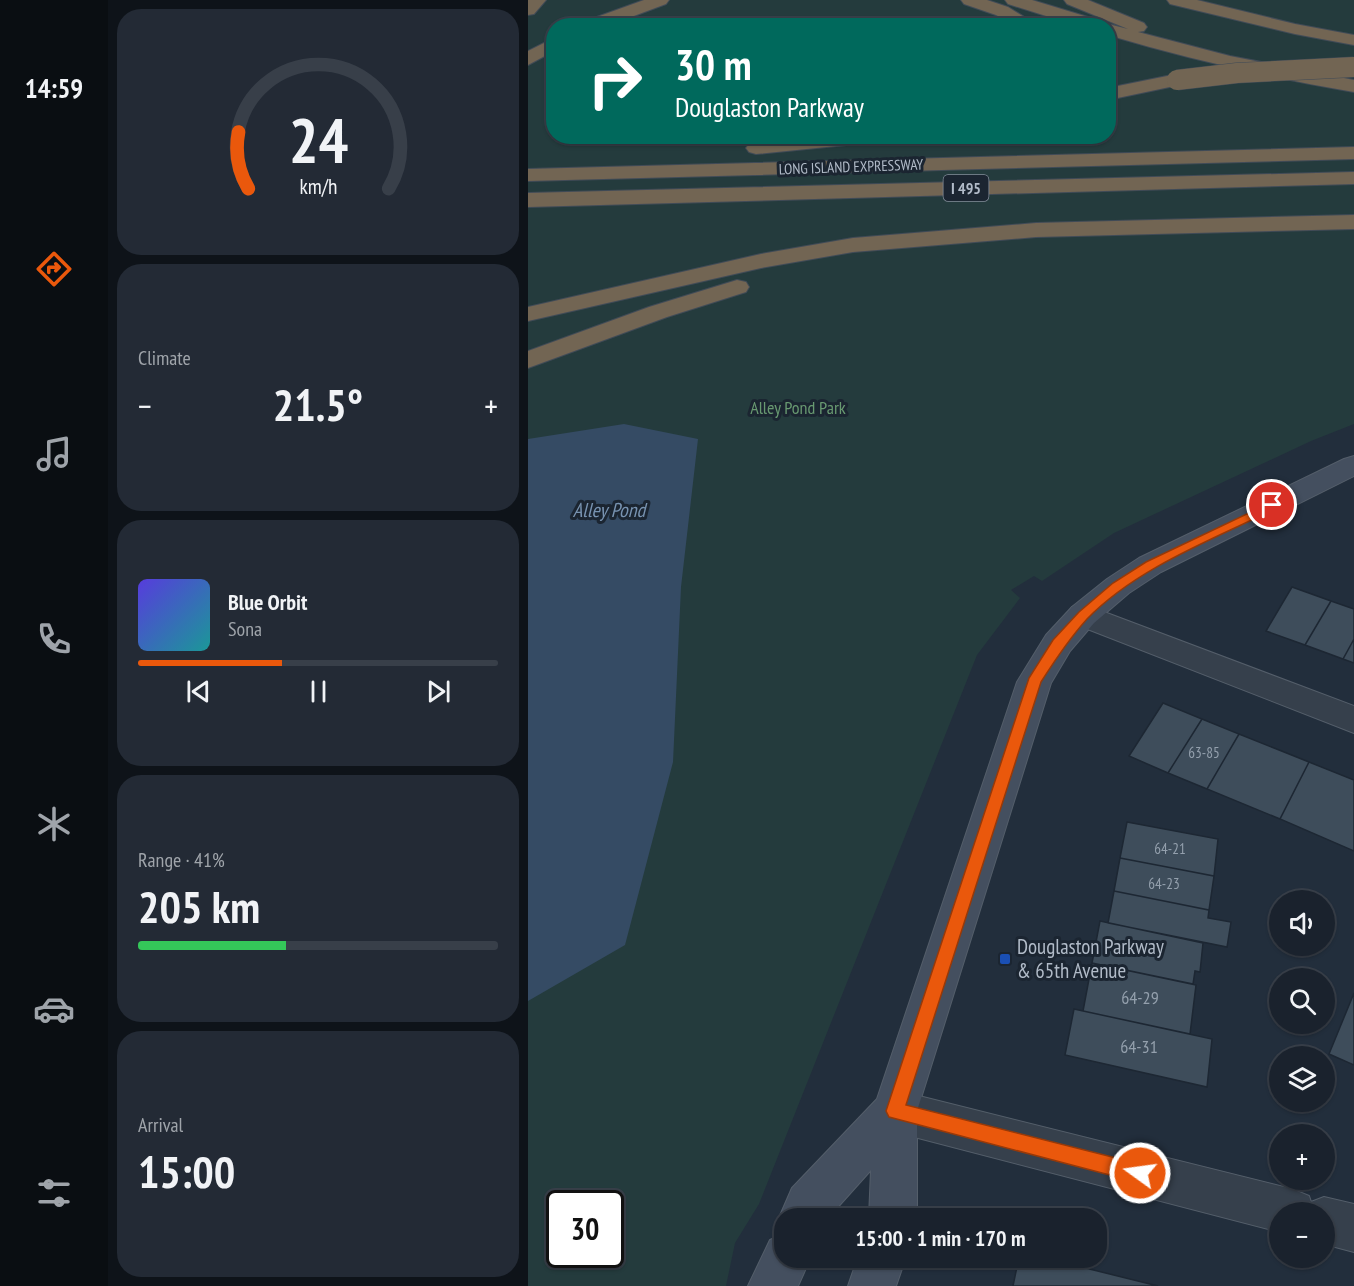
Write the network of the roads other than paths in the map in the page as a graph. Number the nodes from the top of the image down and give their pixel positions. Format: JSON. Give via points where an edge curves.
{"nodes":[{"id":1,"x":537,"y":0,"type":"edge"},
{"id":2,"x":660,"y":0,"type":"edge"},
{"id":3,"x":970,"y":0,"type":"edge"},
{"id":4,"x":1014,"y":0,"type":"edge"},
{"id":5,"x":1073,"y":0,"type":"edge"},
{"id":6,"x":1176,"y":0,"type":"edge"},
{"id":7,"x":528,"y":10,"type":"edge"},
{"id":8,"x":610,"y":18,"type":"edge"},
{"id":9,"x":1015,"y":18,"type":"edge"},
{"id":10,"x":1071,"y":18,"type":"edge"},
{"id":11,"x":1116,"y":31,"type":"edge"},
{"id":12,"x":1354,"y":40,"type":"edge"},
{"id":13,"x":546,"y":48,"type":"edge"},
{"id":14,"x":1213,"y":56,"type":"junction"},
{"id":15,"x":528,"y":59,"type":"edge"},
{"id":16,"x":1354,"y":67,"type":"edge"},
{"id":17,"x":1354,"y":86,"type":"edge"},
{"id":18,"x":1116,"y":92,"type":"edge"},
{"id":19,"x":785,"y":144,"type":"edge"},
{"id":20,"x":795,"y":144,"type":"edge"},
{"id":21,"x":725,"y":151,"type":"junction"},
{"id":22,"x":1354,"y":153,"type":"edge"},
{"id":23,"x":528,"y":163,"type":"edge"},
{"id":24,"x":593,"y":167,"type":"junction"},
{"id":25,"x":528,"y":175,"type":"edge"},
{"id":26,"x":1354,"y":178,"type":"edge"},
{"id":27,"x":528,"y":200,"type":"edge"},
{"id":28,"x":1354,"y":222,"type":"edge"},
{"id":29,"x":1036,"y":231,"type":"junction"},
{"id":30,"x":528,"y":314,"type":"edge"},
{"id":31,"x":531,"y":359,"type":"edge"},
{"id":32,"x":1354,"y":465,"type":"edge"},
{"id":33,"x":1083,"y":615,"type":"junction"},
{"id":34,"x":1354,"y":720,"type":"edge"},
{"id":35,"x":895,"y":1111,"type":"junction"},
{"id":36,"x":1269,"y":1206,"type":"edge"},
{"id":37,"x":807,"y":1208,"type":"edge"},
{"id":38,"x":893,"y":1208,"type":"edge"},
{"id":39,"x":1335,"y":1223,"type":"edge"},
{"id":40,"x":1354,"y":1228,"type":"edge"},
{"id":41,"x":781,"y":1268,"type":"edge"},
{"id":42,"x":878,"y":1268,"type":"edge"},
{"id":43,"x":772,"y":1286,"type":"edge"},
{"id":44,"x":872,"y":1286,"type":"edge"}],
"edges":[{"from":1,"to":7,"type":"highway"},
{"from":2,"to":8,"type":"highway"},
{"from":3,"to":9,"type":"highway"},
{"from":4,"to":10,"type":"highway"},
{"from":5,"to":14,"type":"highway"},
{"from":6,"to":12,"type":"highway"},
{"from":11,"to":14,"type":"highway"},
{"from":13,"to":15,"type":"highway"},
{"from":14,"to":17,"type":"highway"},
{"from":16,"to":18,"type":"highway","bridge":true,"via":[[1237,73]]},
{"from":19,"to":21,"type":"highway"},
{"from":20,"to":21,"type":"highway"},
{"from":21,"to":24,"type":"highway"},
{"from":22,"to":24,"type":"highway","name":"LONG ISLAND EXPRESSWAY","number":"I 495"},
{"from":23,"to":24,"type":"highway"},
{"from":24,"to":25,"type":"highway","name":"LONG ISLAND EXPRESSWAY","number":"I 495"},
{"from":26,"to":27,"type":"highway","name":"LONG ISLAND EXPRESSWAY","number":"I 495"},
{"from":28,"to":29,"type":"highway"},
{"from":29,"to":30,"type":"highway","via":[[853,245],[761,261]]},
{"from":29,"to":31,"type":"highway","via":[[939,241],[749,283]]},
{"from":32,"to":33,"type":"main road","via":[[1150,565]]},
{"from":33,"to":34,"type":"street"},
{"from":33,"to":35,"type":"main road","via":[[1058,644],[1034,682]]},
{"from":35,"to":36,"type":"street"},
{"from":35,"to":37,"type":"main road"},
{"from":35,"to":38,"type":"main road"},
{"from":39,"to":40,"type":"street"},
{"from":41,"to":43,"type":"main road"},
{"from":42,"to":44,"type":"main road"}]}
